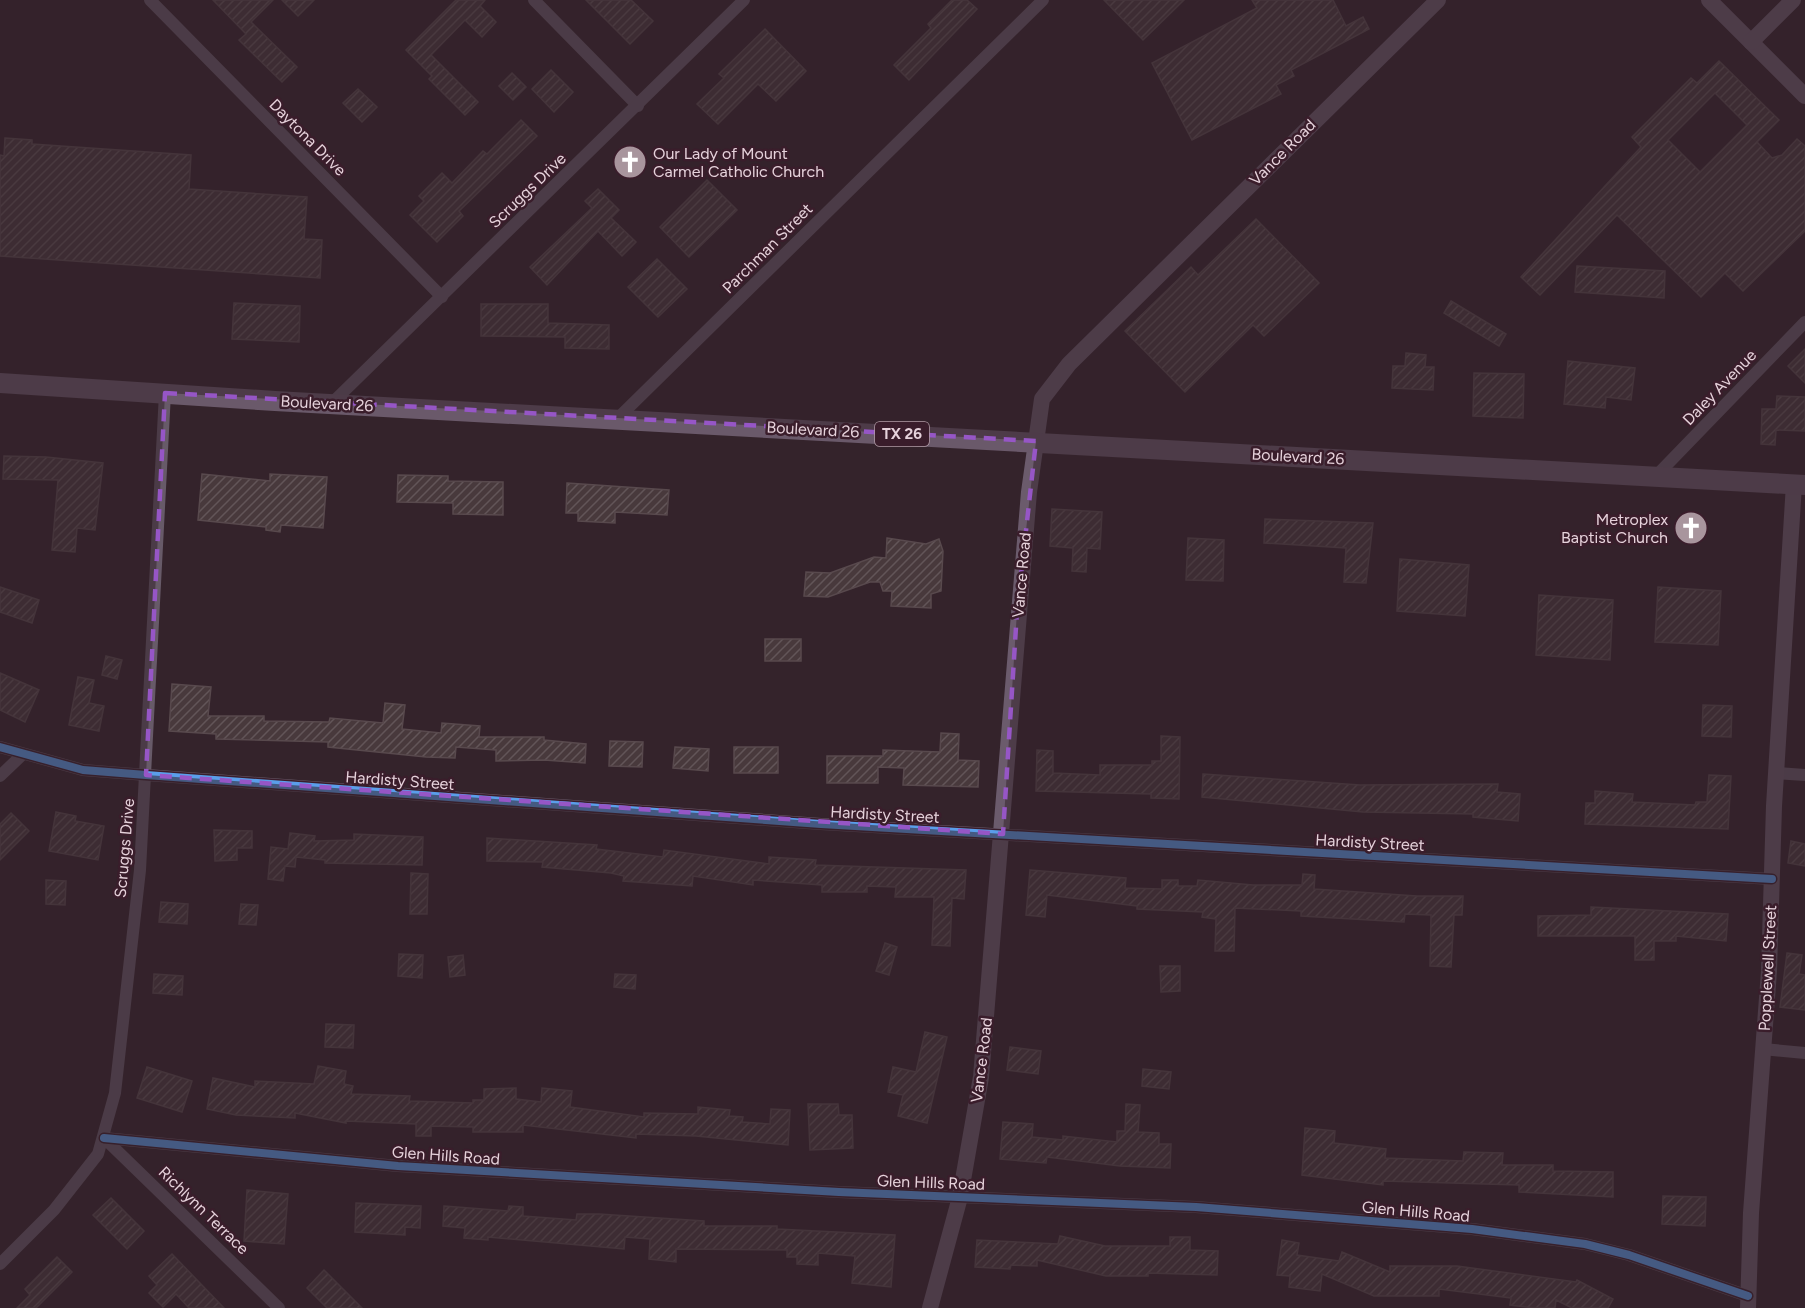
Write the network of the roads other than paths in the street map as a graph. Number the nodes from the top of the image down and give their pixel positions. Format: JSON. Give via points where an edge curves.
{"nodes":[{"id":1,"x":150,"y":0,"type":"edge"},
{"id":2,"x":534,"y":0,"type":"edge"},
{"id":3,"x":744,"y":0,"type":"edge"},
{"id":4,"x":1042,"y":0,"type":"edge"},
{"id":5,"x":1438,"y":0,"type":"edge"},
{"id":6,"x":1709,"y":0,"type":"edge"},
{"id":7,"x":1793,"y":0,"type":"edge"},
{"id":8,"x":1751,"y":42,"type":"junction"},
{"id":9,"x":1805,"y":96,"type":"edge"},
{"id":10,"x":638,"y":106,"type":"junction"},
{"id":11,"x":442,"y":297,"type":"junction"},
{"id":12,"x":1805,"y":322,"type":"edge"},
{"id":13,"x":0,"y":383,"type":"edge"},
{"id":14,"x":165,"y":393,"type":"junction"},
{"id":15,"x":332,"y":403,"type":"junction"},
{"id":16,"x":617,"y":419,"type":"junction"},
{"id":17,"x":1036,"y":441,"type":"junction"},
{"id":18,"x":1656,"y":476,"type":"junction"},
{"id":19,"x":1799,"y":484,"type":"edge"},
{"id":20,"x":0,"y":747,"type":"edge"},
{"id":21,"x":23,"y":754,"type":"junction"},
{"id":22,"x":1776,"y":772,"type":"junction"},
{"id":23,"x":146,"y":775,"type":"junction"},
{"id":24,"x":1805,"y":775,"type":"edge"},
{"id":25,"x":0,"y":776,"type":"edge"},
{"id":26,"x":1003,"y":834,"type":"junction"},
{"id":27,"x":1772,"y":879,"type":"junction"},
{"id":28,"x":1763,"y":1049,"type":"junction"},
{"id":29,"x":1805,"y":1053,"type":"edge"},
{"id":30,"x":104,"y":1138,"type":"junction"},
{"id":31,"x":960,"y":1197,"type":"junction"},
{"id":32,"x":0,"y":1264,"type":"edge"},
{"id":33,"x":1748,"y":1302,"type":"edge"},
{"id":34,"x":279,"y":1308,"type":"edge"},
{"id":35,"x":930,"y":1308,"type":"edge"}],
"edges":[{"from":1,"to":11,"type":"street","name":"Daytona Drive"},
{"from":2,"to":10,"type":"street"},
{"from":3,"to":10,"type":"street","name":"Scruggs Drive"},
{"from":4,"to":16,"type":"street","name":"Parchman Street"},
{"from":5,"to":17,"type":"street","name":"Vance Road","via":[[1069,364],[1042,399]]},
{"from":6,"to":8,"type":"street"},
{"from":7,"to":8,"type":"street"},
{"from":8,"to":9,"type":"street"},
{"from":10,"to":11,"type":"street","name":"Scruggs Drive"},
{"from":11,"to":15,"type":"street","name":"Scruggs Drive"},
{"from":12,"to":18,"type":"street","name":"Daley Avenue"},
{"from":13,"to":14,"type":"main road","name":"Boulevard 26","number":"TX 26"},
{"from":14,"to":15,"type":"main road","name":"Boulevard 26","number":"TX 26"},
{"from":14,"to":23,"type":"street","name":"Scruggs Drive"},
{"from":15,"to":16,"type":"main road","name":"Boulevard 26","number":"TX 26"},
{"from":16,"to":17,"type":"main road","name":"Boulevard 26","number":"TX 26"},
{"from":17,"to":18,"type":"main road","name":"Boulevard 26","number":"TX 26"},
{"from":17,"to":26,"type":"street","name":"Vance Road","via":[[1018,600]]},
{"from":18,"to":19,"type":"main road","name":"Boulevard 26","number":"TX 26"},
{"from":19,"to":22,"type":"street","name":"Popplewell Street"},
{"from":20,"to":21,"type":"street","name":"Hardisty Street"},
{"from":21,"to":23,"type":"street","name":"Hardisty Street","via":[[83,770]]},
{"from":21,"to":25,"type":"street"},
{"from":22,"to":24,"type":"street"},
{"from":22,"to":27,"type":"street","name":"Popplewell Street"},
{"from":23,"to":26,"type":"street","name":"Hardisty Street"},
{"from":23,"to":30,"type":"street","name":"Scruggs Drive","via":[[122,1043]]},
{"from":26,"to":27,"type":"street","name":"Hardisty Street"},
{"from":26,"to":31,"type":"street","name":"Vance Road","via":[[981,1077]]},
{"from":27,"to":28,"type":"street","name":"Popplewell Street"},
{"from":28,"to":29,"type":"street"},
{"from":28,"to":33,"type":"street","name":"Popplewell Street"},
{"from":30,"to":31,"type":"street","name":"Glen Hills Road","via":[[398,1166]]},
{"from":30,"to":32,"type":"street","name":"Scruggs Drive","via":[[84,1174]]},
{"from":30,"to":34,"type":"street","name":"Richlynn Terrace"},
{"from":31,"to":33,"type":"street","name":"Glen Hills Road","via":[[1196,1207],[1483,1230],[1585,1244],[1629,1255]]},
{"from":31,"to":35,"type":"street","name":"Vance Road"}]}
